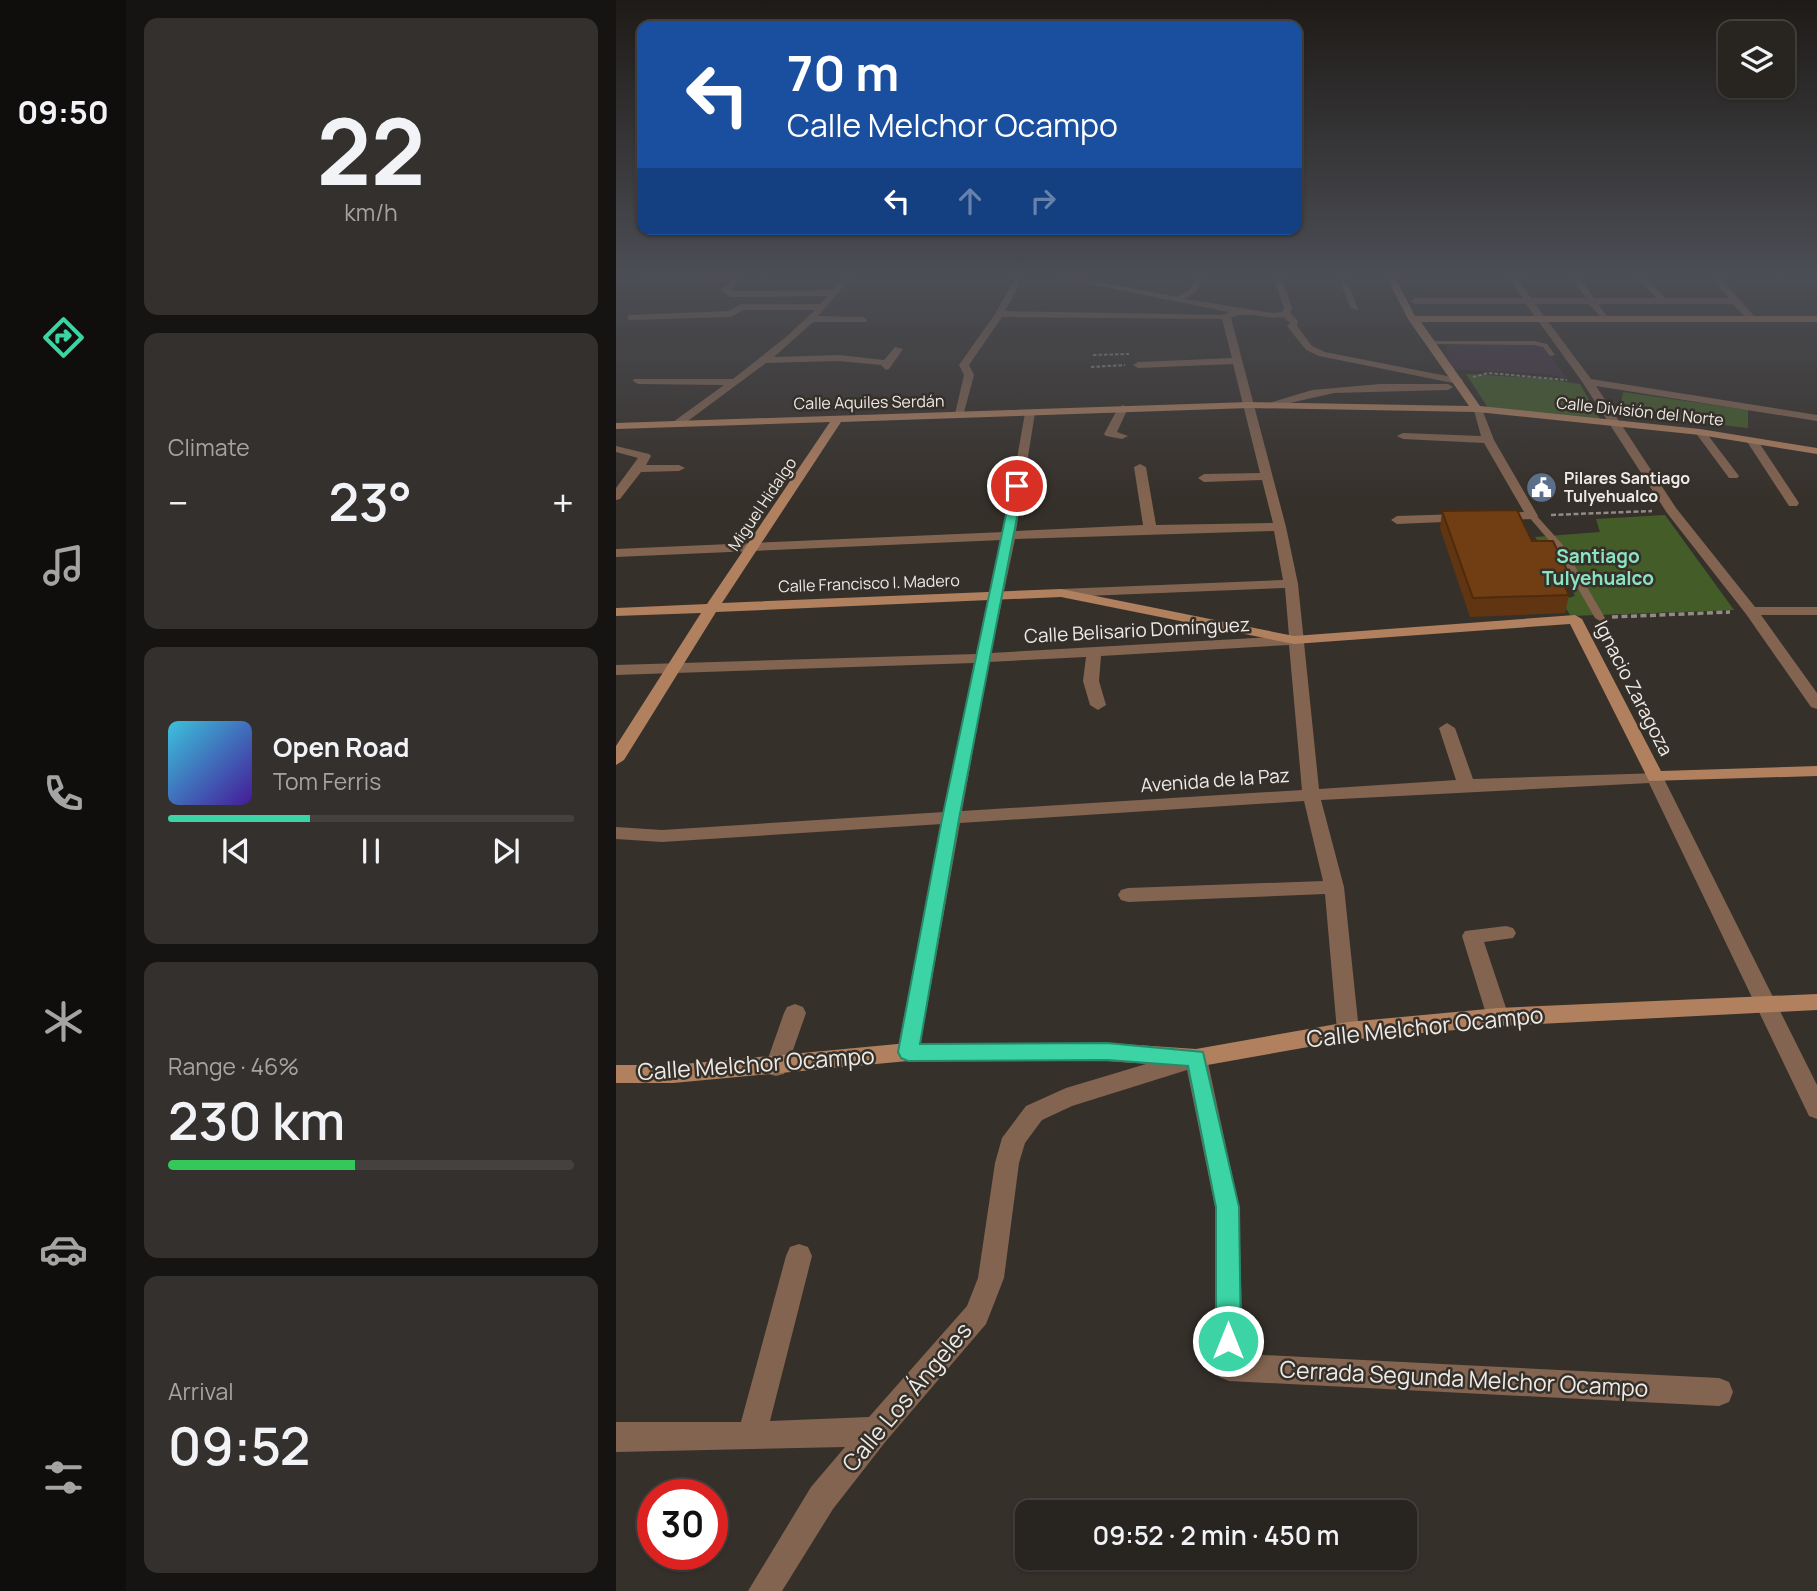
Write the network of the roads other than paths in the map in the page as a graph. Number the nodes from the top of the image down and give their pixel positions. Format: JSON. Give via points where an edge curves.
{"nodes":[{"id":1,"x":772,"y":352,"type":"edge"},
{"id":2,"x":896,"y":352,"type":"edge"},
{"id":3,"x":973,"y":352,"type":"edge"},
{"id":4,"x":1237,"y":352,"type":"edge"},
{"id":5,"x":1318,"y":352,"type":"edge"},
{"id":6,"x":1437,"y":352,"type":"edge"},
{"id":7,"x":1550,"y":352,"type":"edge"},
{"id":8,"x":1566,"y":352,"type":"edge"},
{"id":9,"x":1552,"y":355,"type":"dead end"},
{"id":10,"x":763,"y":360,"type":"junction"},
{"id":11,"x":1239,"y":361,"type":"junction"},
{"id":12,"x":1138,"y":365,"type":"road end"},
{"id":13,"x":638,"y":381,"type":"dead end"},
{"id":14,"x":734,"y":382,"type":"junction"},
{"id":15,"x":1588,"y":382,"type":"junction"},
{"id":16,"x":1460,"y":384,"type":"junction"},
{"id":17,"x":1249,"y":405,"type":"junction"},
{"id":18,"x":1268,"y":405,"type":"junction"},
{"id":19,"x":1123,"y":408,"type":"junction"},
{"id":20,"x":1477,"y":409,"type":"junction"},
{"id":21,"x":1030,"y":412,"type":"junction"},
{"id":22,"x":958,"y":416,"type":"junction"},
{"id":23,"x":838,"y":418,"type":"junction"},
{"id":24,"x":1817,"y":418,"type":"edge"},
{"id":25,"x":1616,"y":423,"type":"junction"},
{"id":26,"x":677,"y":424,"type":"junction"},
{"id":27,"x":616,"y":426,"type":"edge"},
{"id":28,"x":1700,"y":432,"type":"junction"},
{"id":29,"x":1122,"y":436,"type":"dead end"},
{"id":30,"x":1403,"y":436,"type":"dead end"},
{"id":31,"x":1488,"y":440,"type":"junction"},
{"id":32,"x":1752,"y":440,"type":"junction"},
{"id":33,"x":616,"y":449,"type":"edge"},
{"id":34,"x":1817,"y":451,"type":"edge"},
{"id":35,"x":1140,"y":467,"type":"dead end"},
{"id":36,"x":680,"y":468,"type":"dead end"},
{"id":37,"x":638,"y":469,"type":"junction"},
{"id":38,"x":1266,"y":476,"type":"junction"},
{"id":39,"x":1733,"y":476,"type":"dead end"},
{"id":40,"x":1204,"y":478,"type":"dead end"},
{"id":41,"x":616,"y":496,"type":"edge"},
{"id":42,"x":1793,"y":503,"type":"dead end"},
{"id":43,"x":1532,"y":516,"type":"junction"},
{"id":44,"x":1397,"y":520,"type":"dead end"},
{"id":45,"x":1280,"y":527,"type":"junction"},
{"id":46,"x":1150,"y":528,"type":"junction"},
{"id":47,"x":1009,"y":537,"type":"junction"},
{"id":48,"x":752,"y":548,"type":"junction"},
{"id":49,"x":616,"y":553,"type":"edge"},
{"id":50,"x":1291,"y":584,"type":"junction"},
{"id":51,"x":1061,"y":593,"type":"junction"},
{"id":52,"x":994,"y":596,"type":"junction"},
{"id":53,"x":712,"y":607,"type":"junction"},
{"id":54,"x":1751,"y":611,"type":"junction"},
{"id":55,"x":1817,"y":611,"type":"edge"},
{"id":56,"x":616,"y":612,"type":"edge"},
{"id":57,"x":1600,"y":618,"type":"road end"},
{"id":58,"x":1575,"y":619,"type":"joint"},
{"id":59,"x":1294,"y":640,"type":"junction"},
{"id":60,"x":1094,"y":653,"type":"junction"},
{"id":61,"x":984,"y":658,"type":"junction"},
{"id":62,"x":671,"y":668,"type":"junction"},
{"id":63,"x":616,"y":670,"type":"edge"},
{"id":64,"x":1817,"y":704,"type":"edge"},
{"id":65,"x":1098,"y":705,"type":"dead end"},
{"id":66,"x":1447,"y":728,"type":"dead end"},
{"id":67,"x":618,"y":753,"type":"edge"},
{"id":68,"x":1817,"y":771,"type":"edge"},
{"id":69,"x":1655,"y":777,"type":"junction"},
{"id":70,"x":1466,"y":785,"type":"junction"},
{"id":71,"x":1311,"y":795,"type":"junction"},
{"id":72,"x":951,"y":819,"type":"junction"},
{"id":73,"x":616,"y":833,"type":"edge"},
{"id":74,"x":1334,"y":887,"type":"junction"},
{"id":75,"x":1128,"y":895,"type":"dead end"},
{"id":76,"x":1506,"y":933,"type":"dead end"},
{"id":77,"x":1817,"y":1002,"type":"edge"},
{"id":78,"x":1764,"y":1005,"type":"junction"},
{"id":79,"x":795,"y":1013,"type":"dead end"},
{"id":80,"x":1498,"y":1017,"type":"junction"},
{"id":81,"x":1348,"y":1031,"type":"junction"},
{"id":82,"x":908,"y":1052,"type":"junction"},
{"id":83,"x":1196,"y":1058,"type":"junction"},
{"id":84,"x":776,"y":1067,"type":"junction"},
{"id":85,"x":616,"y":1074,"type":"edge"},
{"id":86,"x":1817,"y":1109,"type":"edge"},
{"id":87,"x":799,"y":1256,"type":"dead end"},
{"id":88,"x":1719,"y":1392,"type":"dead end"},
{"id":89,"x":876,"y":1431,"type":"junction"},
{"id":90,"x":752,"y":1436,"type":"junction"},
{"id":91,"x":616,"y":1437,"type":"edge"},
{"id":92,"x":764,"y":1591,"type":"edge"}],
"edges":[{"from":1,"to":10,"type":"street"},
{"from":2,"to":10,"type":"street","via":[[886,365],[839,358]]},
{"from":3,"to":22,"type":"street","via":[[964,365],[969,375]]},
{"from":4,"to":11,"type":"street"},
{"from":5,"to":16,"type":"street"},
{"from":6,"to":16,"type":"main road"},
{"from":7,"to":9,"type":"lane"},
{"from":8,"to":15,"type":"street"},
{"from":10,"to":14,"type":"street"},
{"from":11,"to":12,"type":"street"},
{"from":11,"to":17,"type":"street"},
{"from":13,"to":14,"type":"street"},
{"from":14,"to":26,"type":"street"},
{"from":15,"to":24,"type":"street"},
{"from":15,"to":25,"type":"street"},
{"from":16,"to":18,"type":"street","via":[[1322,391],[1296,394]]},
{"from":16,"to":20,"type":"main road"},
{"from":17,"to":18,"type":"main road","name":"Calle División del Norte"},
{"from":17,"to":19,"type":"main road","name":"Calle Aquiles Serdán"},
{"from":17,"to":38,"type":"street"},
{"from":18,"to":20,"type":"main road","name":"Calle División del Norte"},
{"from":19,"to":21,"type":"main road","name":"Calle Aquiles Serdán"},
{"from":19,"to":29,"type":"street","via":[[1110,434]]},
{"from":20,"to":25,"type":"main road","name":"Calle División del Norte"},
{"from":20,"to":31,"type":"street"},
{"from":21,"to":22,"type":"main road","name":"Calle Aquiles Serdán"},
{"from":21,"to":47,"type":"street"},
{"from":22,"to":23,"type":"main road","name":"Calle Aquiles Serdán"},
{"from":23,"to":26,"type":"main road","name":"Calle Aquiles Serdán"},
{"from":23,"to":48,"type":"main road","name":"Miguel Hidalgo"},
{"from":25,"to":28,"type":"main road","name":"Calle División del Norte"},
{"from":25,"to":54,"type":"street","via":[[1671,510]]},
{"from":26,"to":27,"type":"main road","name":"Calle Aquiles Serdán"},
{"from":28,"to":32,"type":"main road","name":"Calle División del Norte"},
{"from":28,"to":39,"type":"street"},
{"from":30,"to":31,"type":"street"},
{"from":31,"to":43,"type":"street"},
{"from":32,"to":34,"type":"main road","name":"Calle División del Norte"},
{"from":32,"to":42,"type":"street"},
{"from":33,"to":37,"type":"street","via":[[645,456]]},
{"from":35,"to":46,"type":"street"},
{"from":36,"to":37,"type":"street"},
{"from":37,"to":41,"type":"street"},
{"from":38,"to":40,"type":"street"},
{"from":38,"to":45,"type":"street"},
{"from":43,"to":44,"type":"street"},
{"from":43,"to":57,"type":"lane","via":[[1557,544]]},
{"from":45,"to":46,"type":"street"},
{"from":45,"to":50,"type":"street"},
{"from":46,"to":47,"type":"street"},
{"from":47,"to":48,"type":"street"},
{"from":47,"to":52,"type":"street"},
{"from":48,"to":49,"type":"street"},
{"from":48,"to":53,"type":"main road","name":"Miguel Hidalgo"},
{"from":50,"to":51,"type":"street","name":"Calle Francisco I. Madero"},
{"from":50,"to":59,"type":"street"},
{"from":51,"to":52,"type":"main road","name":"Calle Francisco I. Madero"},
{"from":51,"to":59,"type":"main road"},
{"from":52,"to":53,"type":"main road","name":"Calle Francisco I. Madero"},
{"from":52,"to":61,"type":"street"},
{"from":53,"to":56,"type":"main road","name":"Calle Francisco I. Madero"},
{"from":53,"to":62,"type":"main road","name":"Miguel Hidalgo"},
{"from":54,"to":55,"type":"street"},
{"from":54,"to":64,"type":"street"},
{"from":58,"to":59,"type":"main road","name":"Calle Belisario Domínguez"},
{"from":58,"to":69,"type":"main road","name":"Ignacio Zaragoza"},
{"from":59,"to":60,"type":"street","name":"Calle Belisario Domínguez"},
{"from":59,"to":71,"type":"street"},
{"from":60,"to":61,"type":"street","name":"Calle Belisario Domínguez"},
{"from":60,"to":65,"type":"street","via":[[1091,681]]},
{"from":61,"to":62,"type":"street","name":"Calle Belisario Domínguez"},
{"from":61,"to":72,"type":"street"},
{"from":62,"to":63,"type":"street","name":"Calle Belisario Domínguez"},
{"from":62,"to":67,"type":"main road","name":"Miguel Hidalgo"},
{"from":66,"to":70,"type":"street"},
{"from":68,"to":69,"type":"main road","name":"Avenida de la Paz"},
{"from":69,"to":70,"type":"street","name":"Avenida de la Paz"},
{"from":69,"to":78,"type":"street"},
{"from":70,"to":71,"type":"street","name":"Avenida de la Paz"},
{"from":71,"to":72,"type":"street","name":"Avenida de la Paz"},
{"from":71,"to":74,"type":"street"},
{"from":72,"to":73,"type":"street","name":"Avenida de la Paz","via":[[662,836]]},
{"from":72,"to":82,"type":"street"},
{"from":74,"to":75,"type":"street"},
{"from":74,"to":81,"type":"street"},
{"from":76,"to":80,"type":"street","via":[[1472,936]]},
{"from":77,"to":78,"type":"main road","name":"Calle Melchor Ocampo"},
{"from":78,"to":80,"type":"main road","name":"Calle Melchor Ocampo"},
{"from":78,"to":86,"type":"street"},
{"from":79,"to":84,"type":"street"},
{"from":80,"to":81,"type":"main road","name":"Calle Melchor Ocampo"},
{"from":81,"to":83,"type":"main road","name":"Calle Melchor Ocampo"},
{"from":82,"to":83,"type":"main road","name":"Calle Melchor Ocampo","via":[[1107,1052]]},
{"from":82,"to":84,"type":"main road","name":"Calle Melchor Ocampo"},
{"from":83,"to":88,"type":"street","name":"Cerrada Segunda Melchor Ocampo","via":[[1227,1207],[1229,1367]]},
{"from":83,"to":89,"type":"street","name":"Calle Los Ángeles","via":[[1066,1098],[1034,1113],[1014,1138],[991,1278],[977,1315]]},
{"from":84,"to":85,"type":"main road","name":"Calle Melchor Ocampo"},
{"from":87,"to":90,"type":"street"},
{"from":89,"to":90,"type":"street"},
{"from":89,"to":92,"type":"street","name":"Calle Los Ángeles","via":[[822,1498]]},
{"from":90,"to":91,"type":"street"}]}
